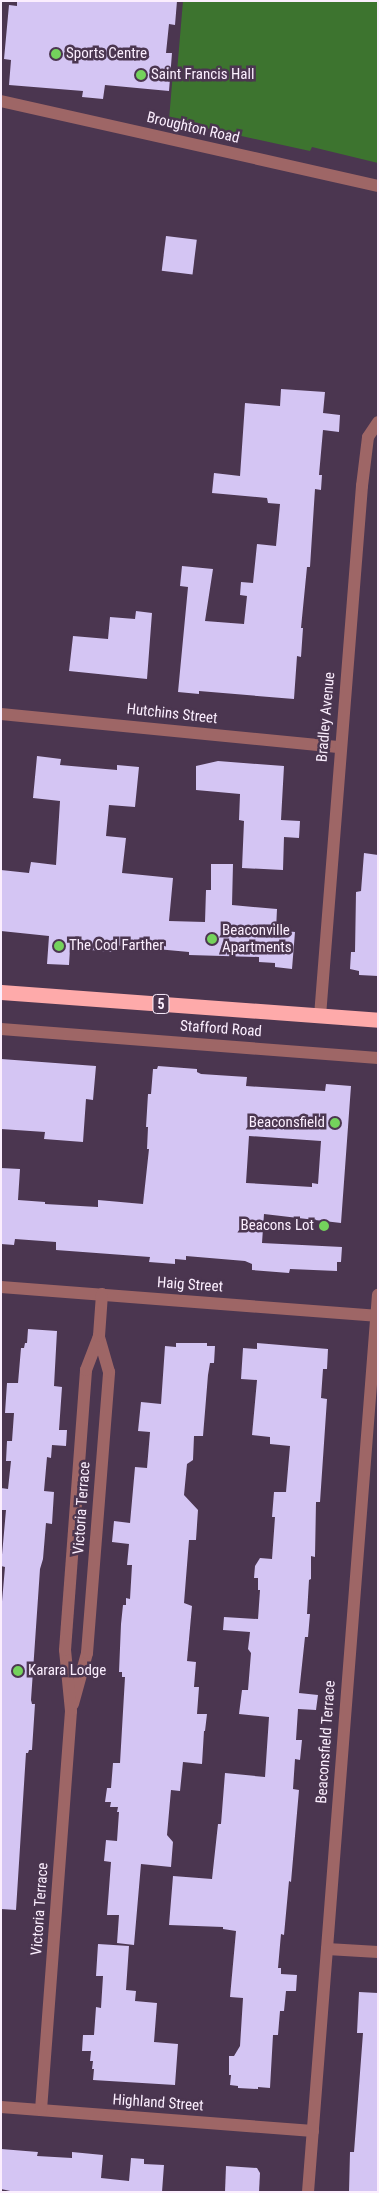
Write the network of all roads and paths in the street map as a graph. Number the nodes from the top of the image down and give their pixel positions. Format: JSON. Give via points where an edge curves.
{"nodes":[{"id":1,"x":1,"y":101,"type":"edge"},
{"id":2,"x":378,"y":186,"type":"edge"},
{"id":3,"x":377,"y":423,"type":"edge"},
{"id":4,"x":1,"y":714,"type":"edge"},
{"id":5,"x":340,"y":747,"type":"junction"},
{"id":6,"x":1,"y":992,"type":"edge"},
{"id":7,"x":320,"y":1016,"type":"junction"},
{"id":8,"x":378,"y":1020,"type":"edge"},
{"id":9,"x":1,"y":1029,"type":"edge"},
{"id":10,"x":378,"y":1058,"type":"edge"},
{"id":11,"x":1,"y":1287,"type":"edge"},
{"id":12,"x":102,"y":1294,"type":"junction"},
{"id":13,"x":378,"y":1297,"type":"edge"},
{"id":14,"x":376,"y":1316,"type":"junction"},
{"id":15,"x":99,"y":1336,"type":"junction"},
{"id":16,"x":71,"y":1711,"type":"junction"},
{"id":17,"x":327,"y":1949,"type":"junction"},
{"id":18,"x":378,"y":1952,"type":"edge"},
{"id":19,"x":1,"y":2107,"type":"edge"},
{"id":20,"x":40,"y":2110,"type":"junction"},
{"id":21,"x":313,"y":2131,"type":"junction"},
{"id":22,"x":308,"y":2192,"type":"edge"}],
"edges":[{"from":1,"to":2,"type":"street","name":"Broughton Road"},
{"from":3,"to":5,"type":"street","name":"Bradley Avenue","via":[[368,437],[363,478]]},
{"from":4,"to":5,"type":"street","name":"Hutchins Street"},
{"from":5,"to":7,"type":"street","name":"Bradley Avenue"},
{"from":6,"to":7,"type":"highway","name":"Stafford Road","number":"5"},
{"from":7,"to":8,"type":"highway","name":"Stafford Road","number":"5"},
{"from":9,"to":10,"type":"street","name":"Stafford Road"},
{"from":11,"to":12,"type":"street","name":"Haig Street"},
{"from":12,"to":14,"type":"street","name":"Haig Street"},
{"from":12,"to":15,"type":"street","name":"Victoria Terrace"},
{"from":13,"to":14,"type":"street","name":"Beaconsfield Terrace"},
{"from":14,"to":17,"type":"street","name":"Beaconsfield Terrace"},
{"from":15,"to":16,"type":"street","name":"Victoria Terrace","via":[[86,1370],[65,1650]]},
{"from":15,"to":16,"type":"street","name":"Victoria Terrace","via":[[108,1372],[87,1653]]},
{"from":16,"to":20,"type":"street","name":"Victoria Terrace"},
{"from":17,"to":18,"type":"street"},
{"from":17,"to":21,"type":"street","name":"Beaconsfield Terrace"},
{"from":19,"to":20,"type":"street","name":"Highland Street"},
{"from":20,"to":21,"type":"street","name":"Highland Street"},
{"from":21,"to":22,"type":"street","name":"Beaconsfield Terrace"}]}
